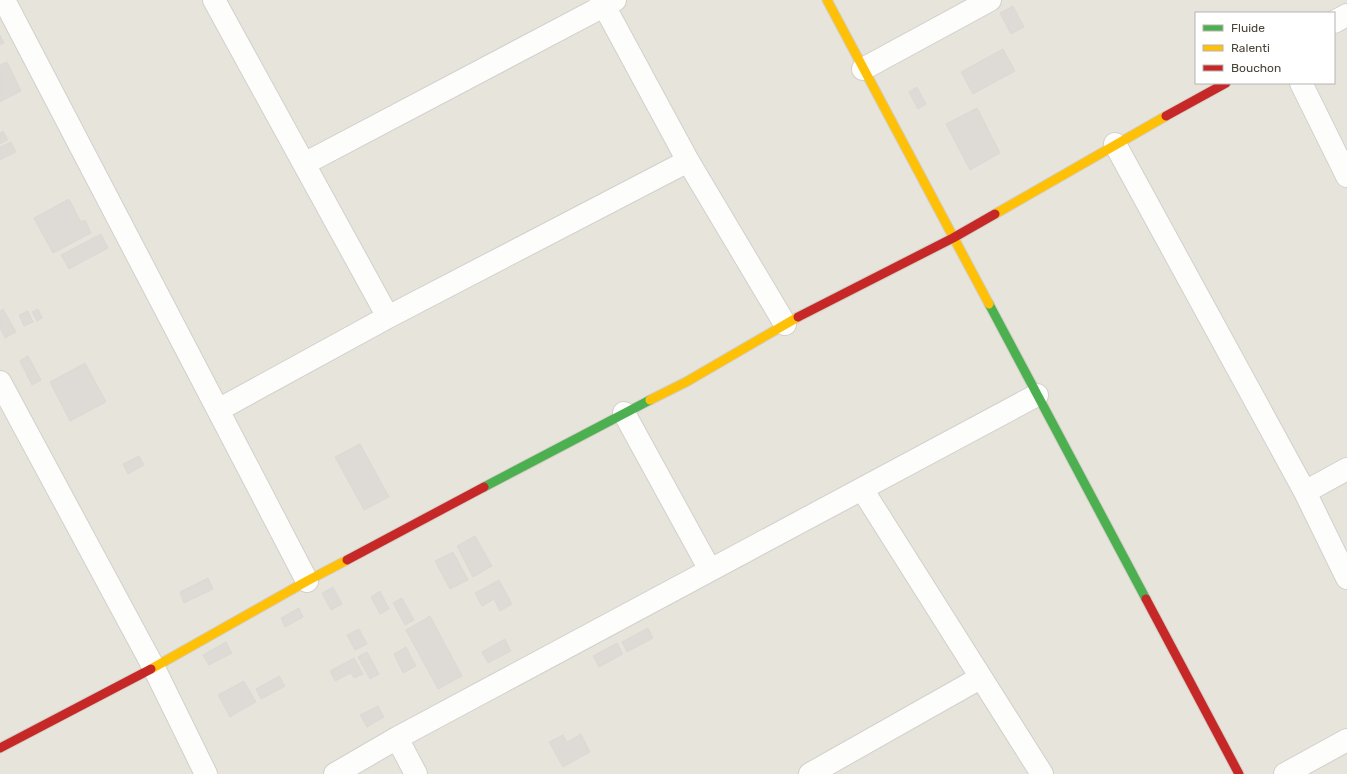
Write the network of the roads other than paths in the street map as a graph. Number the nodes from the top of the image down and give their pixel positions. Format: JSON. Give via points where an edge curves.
{"nodes":[{"id":1,"x":4,"y":0,"type":"edge"},
{"id":2,"x":214,"y":0,"type":"edge"},
{"id":3,"x":827,"y":0,"type":"edge"},
{"id":4,"x":990,"y":0,"type":"edge"},
{"id":5,"x":607,"y":2,"type":"edge"},
{"id":6,"x":1347,"y":15,"type":"edge"},
{"id":7,"x":1335,"y":21,"type":"edge"},
{"id":8,"x":863,"y":69,"type":"junction"},
{"id":9,"x":1224,"y":84,"type":"edge"},
{"id":10,"x":1301,"y":84,"type":"edge"},
{"id":11,"x":1114,"y":144,"type":"junction"},
{"id":12,"x":688,"y":161,"type":"junction"},
{"id":13,"x":304,"y":164,"type":"junction"},
{"id":14,"x":1347,"y":176,"type":"edge"},
{"id":15,"x":953,"y":238,"type":"junction"},
{"id":16,"x":388,"y":317,"type":"junction"},
{"id":17,"x":785,"y":324,"type":"junction"},
{"id":18,"x":0,"y":382,"type":"edge"},
{"id":19,"x":1037,"y":395,"type":"junction"},
{"id":20,"x":218,"y":410,"type":"junction"},
{"id":21,"x":624,"y":413,"type":"junction"},
{"id":22,"x":1347,"y":469,"type":"edge"},
{"id":23,"x":862,"y":489,"type":"junction"},
{"id":24,"x":1305,"y":492,"type":"junction"},
{"id":25,"x":710,"y":570,"type":"junction"},
{"id":26,"x":1347,"y":578,"type":"edge"},
{"id":27,"x":306,"y":581,"type":"junction"},
{"id":28,"x":154,"y":668,"type":"junction"},
{"id":29,"x":980,"y":678,"type":"junction"},
{"id":30,"x":397,"y":738,"type":"junction"},
{"id":31,"x":1347,"y":740,"type":"edge"},
{"id":32,"x":0,"y":748,"type":"edge"},
{"id":33,"x":206,"y":774,"type":"edge"},
{"id":34,"x":335,"y":774,"type":"edge"},
{"id":35,"x":416,"y":774,"type":"edge"},
{"id":36,"x":810,"y":774,"type":"edge"},
{"id":37,"x":1042,"y":774,"type":"edge"},
{"id":38,"x":1239,"y":774,"type":"edge"},
{"id":39,"x":1285,"y":774,"type":"edge"}],
"edges":[{"from":1,"to":20,"type":"street"},
{"from":2,"to":13,"type":"street"},
{"from":3,"to":8,"type":"street"},
{"from":4,"to":8,"type":"street"},
{"from":5,"to":12,"type":"street"},
{"from":5,"to":13,"type":"street"},
{"from":6,"to":7,"type":"street"},
{"from":8,"to":15,"type":"street"},
{"from":9,"to":11,"type":"street"},
{"from":10,"to":14,"type":"street"},
{"from":11,"to":15,"type":"street"},
{"from":11,"to":24,"type":"street"},
{"from":12,"to":16,"type":"street"},
{"from":12,"to":17,"type":"street"},
{"from":13,"to":16,"type":"street"},
{"from":15,"to":17,"type":"street"},
{"from":15,"to":19,"type":"street"},
{"from":16,"to":20,"type":"street"},
{"from":17,"to":21,"type":"street","via":[[686,382]]},
{"from":18,"to":28,"type":"street"},
{"from":19,"to":23,"type":"street"},
{"from":19,"to":38,"type":"street"},
{"from":20,"to":27,"type":"street"},
{"from":21,"to":25,"type":"street"},
{"from":21,"to":27,"type":"street"},
{"from":22,"to":24,"type":"street"},
{"from":23,"to":25,"type":"street"},
{"from":23,"to":29,"type":"street"},
{"from":24,"to":26,"type":"street"},
{"from":25,"to":30,"type":"street"},
{"from":27,"to":28,"type":"street"},
{"from":28,"to":32,"type":"street"},
{"from":28,"to":33,"type":"street"},
{"from":29,"to":36,"type":"street"},
{"from":29,"to":37,"type":"street"},
{"from":30,"to":34,"type":"street"},
{"from":30,"to":35,"type":"street"},
{"from":31,"to":39,"type":"street"}]}
